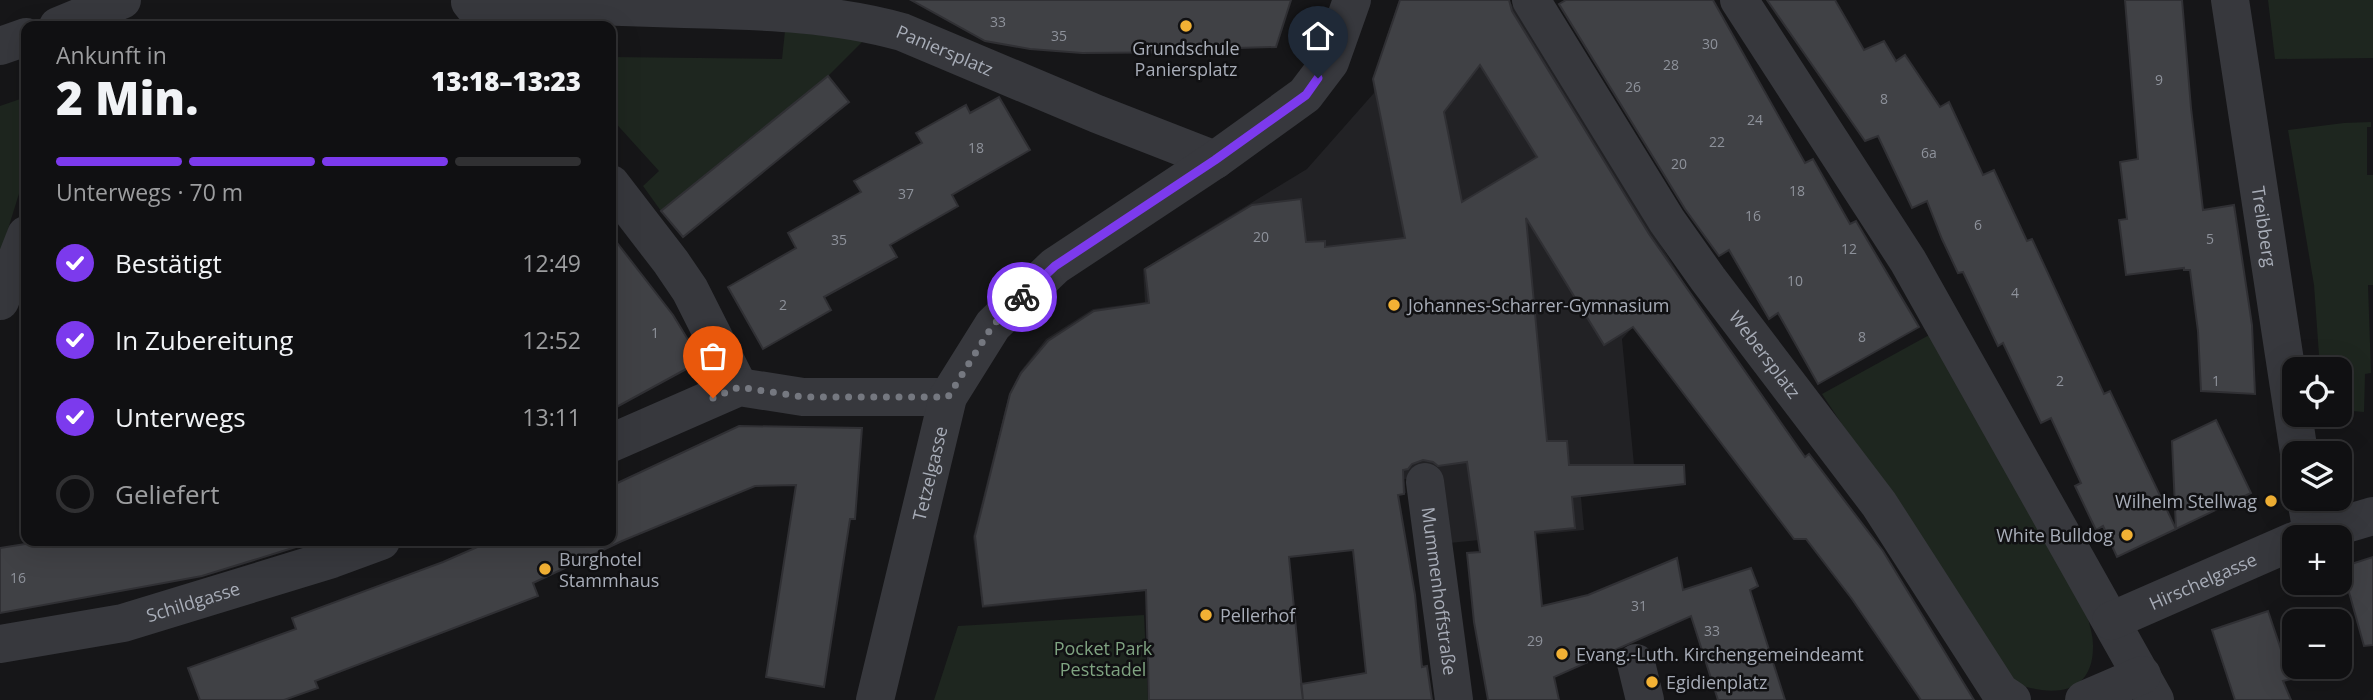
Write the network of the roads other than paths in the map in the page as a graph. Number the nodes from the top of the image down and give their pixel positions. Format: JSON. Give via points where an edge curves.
{"nodes":[{"id":1,"x":122,"y":0,"type":"edge"},
{"id":2,"x":1352,"y":0,"type":"edge"},
{"id":3,"x":1531,"y":0,"type":"edge"},
{"id":4,"x":1739,"y":0,"type":"edge"},
{"id":5,"x":2230,"y":0,"type":"edge"},
{"id":6,"x":468,"y":14,"type":"edge"},
{"id":7,"x":70,"y":21,"type":"edge"},
{"id":8,"x":21,"y":39,"type":"edge"},
{"id":9,"x":0,"y":46,"type":"edge"},
{"id":10,"x":1215,"y":160,"type":"junction"},
{"id":11,"x":616,"y":191,"type":"edge"},
{"id":12,"x":21,"y":248,"type":"edge"},
{"id":13,"x":0,"y":301,"type":"edge"},
{"id":14,"x":739,"y":387,"type":"junction"},
{"id":15,"x":948,"y":397,"type":"junction"},
{"id":16,"x":616,"y":441,"type":"edge"},
{"id":17,"x":2297,"y":441,"type":"edge"},
{"id":18,"x":1426,"y":482,"type":"dead end"},
{"id":19,"x":2373,"y":516,"type":"edge"},
{"id":20,"x":2317,"y":525,"type":"edge"},
{"id":21,"x":2282,"y":538,"type":"edge"},
{"id":22,"x":367,"y":546,"type":"edge"},
{"id":23,"x":2111,"y":621,"type":"junction"},
{"id":24,"x":0,"y":644,"type":"edge"},
{"id":25,"x":1636,"y":663,"type":"dead end"},
{"id":26,"x":2148,"y":688,"type":"edge"},
{"id":27,"x":875,"y":700,"type":"edge"},
{"id":28,"x":1454,"y":700,"type":"edge"},
{"id":29,"x":1645,"y":700,"type":"edge"},
{"id":30,"x":2012,"y":700,"type":"edge"},
{"id":31,"x":2084,"y":700,"type":"edge"}],
"edges":[{"from":1,"to":7,"type":"street"},
{"from":2,"to":10,"type":"street","via":[[1330,62],[1306,95]]},
{"from":3,"to":30,"type":"street","name":"Webersplatz","via":[[1667,221],[1879,504],[2000,692]]},
{"from":4,"to":23,"type":"street","via":[[1908,261]]},
{"from":5,"to":17,"type":"street","name":"Treibberg"},
{"from":6,"to":10,"type":"street","name":"Paniersplatz","via":[[766,12],[869,23],[902,32]]},
{"from":8,"to":9,"type":"street"},
{"from":10,"to":15,"type":"street","name":"Tetzelgasse","via":[[1055,266],[993,325]]},
{"from":11,"to":14,"type":"street","via":[[690,290]]},
{"from":12,"to":13,"type":"street"},
{"from":14,"to":15,"type":"street","via":[[803,397]]},
{"from":14,"to":16,"type":"street"},
{"from":15,"to":27,"type":"street","name":"Tetzelgasse"},
{"from":18,"to":28,"type":"street","name":"Mummenhoffstraße"},
{"from":19,"to":20,"type":"street","name":"Hirschelgasse"},
{"from":21,"to":23,"type":"street","name":"Hirschelgasse"},
{"from":22,"to":24,"type":"street","name":"Schildgasse","via":[[123,623]]},
{"from":23,"to":26,"type":"street"},
{"from":25,"to":29,"type":"street"},
{"from":26,"to":31,"type":"street"}]}
